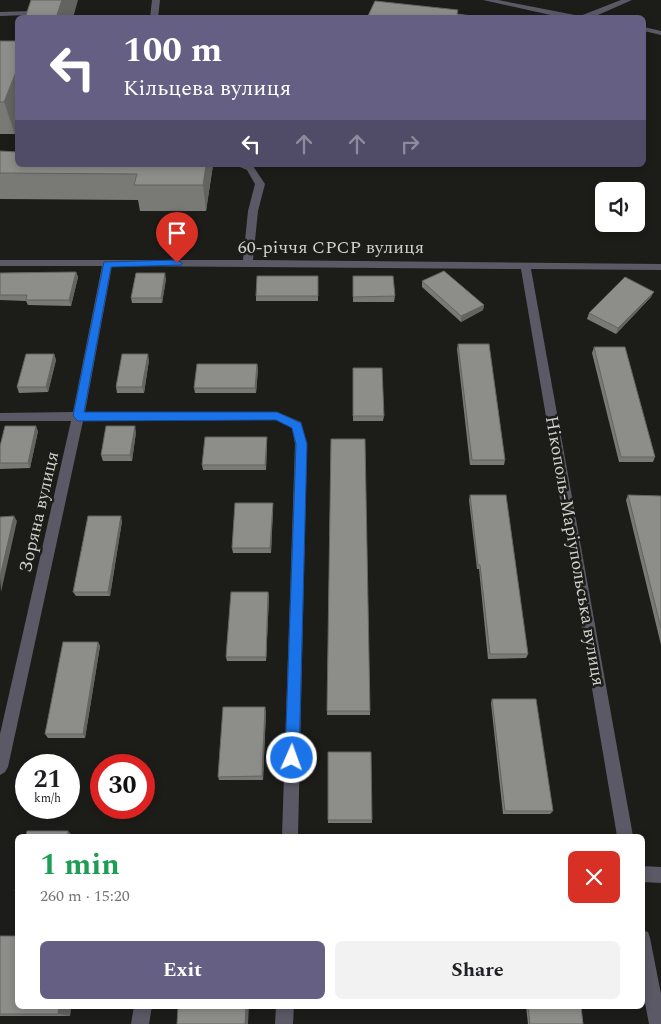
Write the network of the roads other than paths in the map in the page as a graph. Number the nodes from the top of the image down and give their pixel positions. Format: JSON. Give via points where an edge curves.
{"nodes":[{"id":1,"x":156,"y":0,"type":"edge"},
{"id":2,"x":488,"y":0,"type":"edge"},
{"id":3,"x":628,"y":0,"type":"edge"},
{"id":4,"x":28,"y":13,"type":"edge"},
{"id":5,"x":0,"y":14,"type":"edge"},
{"id":6,"x":154,"y":15,"type":"edge"},
{"id":7,"x":563,"y":15,"type":"edge"},
{"id":8,"x":590,"y":15,"type":"edge"},
{"id":9,"x":646,"y":30,"type":"edge"},
{"id":10,"x":661,"y":33,"type":"edge"},
{"id":11,"x":247,"y":167,"type":"edge"},
{"id":12,"x":0,"y":263,"type":"edge"},
{"id":13,"x":248,"y":263,"type":"junction"},
{"id":14,"x":107,"y":264,"type":"junction"},
{"id":15,"x":525,"y":265,"type":"junction"},
{"id":16,"x":661,"y":267,"type":"edge"},
{"id":17,"x":78,"y":416,"type":"junction"},
{"id":18,"x":0,"y":417,"type":"edge"},
{"id":19,"x":0,"y":767,"type":"edge"},
{"id":20,"x":290,"y":834,"type":"edge"},
{"id":21,"x":625,"y":834,"type":"edge"},
{"id":22,"x":645,"y":874,"type":"edge"},
{"id":23,"x":661,"y":874,"type":"edge"},
{"id":24,"x":645,"y":954,"type":"edge"},
{"id":25,"x":142,"y":1009,"type":"edge"},
{"id":26,"x":285,"y":1009,"type":"edge"},
{"id":27,"x":140,"y":1024,"type":"edge"},
{"id":28,"x":284,"y":1024,"type":"edge"},
{"id":29,"x":658,"y":1024,"type":"edge"}],
"edges":[{"from":1,"to":6,"type":"street"},
{"from":2,"to":7,"type":"street"},
{"from":3,"to":8,"type":"street"},
{"from":4,"to":5,"type":"street"},
{"from":9,"to":10,"type":"street"},
{"from":11,"to":13,"type":"street","via":[[260,184],[253,211]]},
{"from":12,"to":14,"type":"street","name":"60-річчя СРСР вулиця"},
{"from":13,"to":14,"type":"street","name":"60-річчя СРСР вулиця"},
{"from":13,"to":15,"type":"street","name":"60-річчя СРСР вулиця"},
{"from":14,"to":17,"type":"street","name":"Зоряна вулиця"},
{"from":15,"to":16,"type":"street","name":"60-річчя СРСР вулиця"},
{"from":15,"to":21,"type":"street","name":"Нікополь-Маріупольська вулиця"},
{"from":17,"to":18,"type":"street"},
{"from":17,"to":19,"type":"street","name":"Зоряна вулиця"},
{"from":17,"to":20,"type":"street","via":[[277,416],[297,426],[301,444]]},
{"from":22,"to":23,"type":"street"},
{"from":24,"to":29,"type":"street"},
{"from":25,"to":27,"type":"street"},
{"from":26,"to":28,"type":"street"}]}
